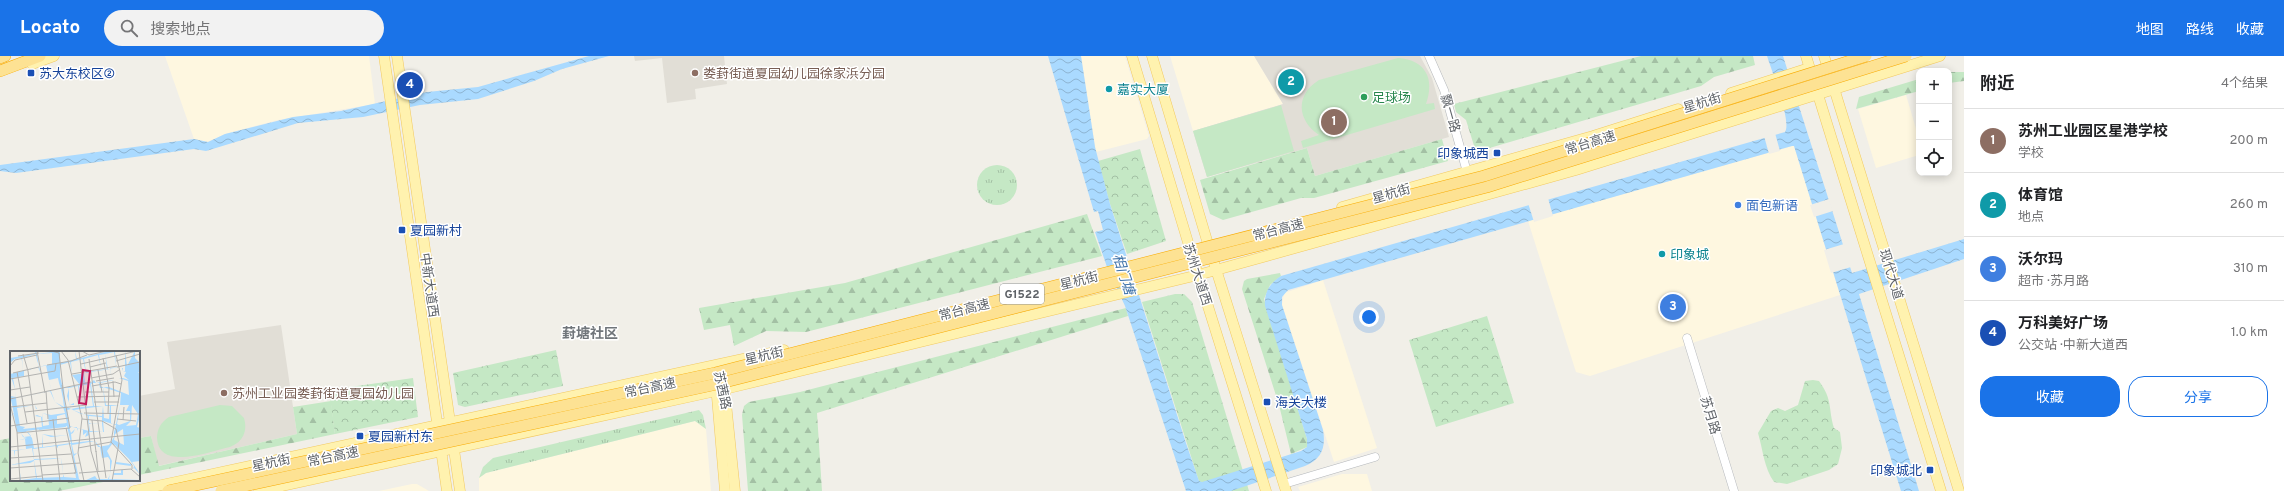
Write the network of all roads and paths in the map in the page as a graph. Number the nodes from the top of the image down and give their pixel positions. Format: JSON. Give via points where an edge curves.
{"nodes":[{"id":1,"x":5,"y":56,"type":"edge"},
{"id":2,"x":40,"y":56,"type":"edge"},
{"id":3,"x":54,"y":56,"type":"edge"},
{"id":4,"x":384,"y":56,"type":"edge"},
{"id":5,"x":397,"y":56,"type":"edge"},
{"id":6,"x":1132,"y":56,"type":"edge"},
{"id":7,"x":1152,"y":56,"type":"edge"},
{"id":8,"x":1429,"y":56,"type":"edge"},
{"id":9,"x":1806,"y":56,"type":"edge"},
{"id":10,"x":1848,"y":56,"type":"edge"},
{"id":11,"x":1866,"y":56,"type":"edge"},
{"id":12,"x":1906,"y":56,"type":"edge"},
{"id":13,"x":1940,"y":56,"type":"edge"},
{"id":14,"x":0,"y":58,"type":"edge"},
{"id":15,"x":1825,"y":59,"type":"edge"},
{"id":16,"x":1810,"y":68,"type":"junction"},
{"id":17,"x":0,"y":71,"type":"edge"},
{"id":18,"x":0,"y":76,"type":"edge"},
{"id":19,"x":1834,"y":89,"type":"junction"},
{"id":20,"x":1818,"y":94,"type":"junction"},
{"id":21,"x":406,"y":122,"type":"junction"},
{"id":22,"x":394,"y":124,"type":"junction"},
{"id":23,"x":1467,"y":172,"type":"junction"},
{"id":24,"x":1208,"y":244,"type":"junction"},
{"id":25,"x":1190,"y":249,"type":"junction"},
{"id":26,"x":1217,"y":270,"type":"junction"},
{"id":27,"x":1198,"y":275,"type":"junction"},
{"id":28,"x":1687,"y":338,"type":"dead end"},
{"id":29,"x":718,"y":365,"type":"junction"},
{"id":30,"x":725,"y":389,"type":"junction"},
{"id":31,"x":715,"y":392,"type":"junction"},
{"id":32,"x":568,"y":398,"type":"junction"},
{"id":33,"x":450,"y":423,"type":"junction"},
{"id":34,"x":438,"y":426,"type":"junction"},
{"id":35,"x":452,"y":436,"type":"junction"},
{"id":36,"x":439,"y":439,"type":"junction"},
{"id":37,"x":454,"y":450,"type":"junction"},
{"id":38,"x":441,"y":452,"type":"junction"},
{"id":39,"x":1375,"y":457,"type":"dead end"},
{"id":40,"x":340,"y":474,"type":"junction"},
{"id":41,"x":1284,"y":484,"type":"edge"},
{"id":42,"x":1265,"y":486,"type":"edge"},
{"id":43,"x":134,"y":491,"type":"edge"},
{"id":44,"x":168,"y":491,"type":"edge"},
{"id":45,"x":221,"y":491,"type":"edge"},
{"id":46,"x":259,"y":491,"type":"edge"},
{"id":47,"x":447,"y":491,"type":"edge"},
{"id":48,"x":460,"y":491,"type":"edge"},
{"id":49,"x":725,"y":491,"type":"edge"},
{"id":50,"x":735,"y":491,"type":"edge"},
{"id":51,"x":1734,"y":491,"type":"edge"},
{"id":52,"x":1941,"y":491,"type":"edge"},
{"id":53,"x":1959,"y":491,"type":"edge"}],
"edges":[{"from":1,"to":14,"type":"highway"},
{"from":2,"to":17,"type":"highway"},
{"from":3,"to":18,"type":"main road"},
{"from":4,"to":22,"type":"main road","name":"中新大道西"},
{"from":5,"to":21,"type":"main road","name":"中新大道西"},
{"from":6,"to":25,"type":"main road","name":"苏州大道西"},
{"from":7,"to":24,"type":"main road","name":"苏州大道西"},
{"from":8,"to":23,"type":"street","name":"飘一路","via":[[1444,90]]},
{"from":9,"to":16,"type":"main road","name":"现代大道"},
{"from":10,"to":15,"type":"main road","name":"星杭街"},
{"from":11,"to":44,"type":"highway","name":"常台高速","number":"G1522","bridge":true,"via":[[1484,176],[715,373]]},
{"from":12,"to":45,"type":"highway","name":"常台高速","number":"G1522","bridge":true,"via":[[1487,188],[717,384]]},
{"from":13,"to":19,"type":"main road","name":"星杭街"},
{"from":15,"to":16,"type":"main road","name":"星杭街"},
{"from":15,"to":19,"type":"main road","name":"现代大道"},
{"from":16,"to":20,"type":"main road","name":"现代大道"},
{"from":16,"to":23,"type":"main road","name":"星杭街","via":[[1593,136]]},
{"from":19,"to":20,"type":"main road","name":"星杭街"},
{"from":19,"to":53,"type":"main road","name":"现代大道"},
{"from":20,"to":26,"type":"main road","name":"星杭街","via":[[1562,174]]},
{"from":20,"to":52,"type":"main road","name":"现代大道"},
{"from":21,"to":22,"type":"main road"},
{"from":21,"to":33,"type":"main road","name":"中新大道西"},
{"from":22,"to":34,"type":"main road","name":"中新大道西"},
{"from":23,"to":24,"type":"main road","name":"星杭街"},
{"from":24,"to":25,"type":"main road","name":"星杭街"},
{"from":24,"to":26,"type":"main road","name":"苏州大道西"},
{"from":25,"to":27,"type":"main road","name":"苏州大道西"},
{"from":25,"to":29,"type":"main road","name":"星杭街","bridge":true,"via":[[1107,272]]},
{"from":26,"to":27,"type":"main road","name":"星杭街"},
{"from":26,"to":41,"type":"main road","name":"苏州大道西"},
{"from":27,"to":30,"type":"main road","name":"星杭街"},
{"from":27,"to":42,"type":"main road","name":"苏州大道西"},
{"from":28,"to":51,"type":"street","name":"苏月路"},
{"from":29,"to":30,"type":"main road","name":"苏茜路"},
{"from":29,"to":31,"type":"main road","name":"苏茜路"},
{"from":29,"to":32,"type":"main road","name":"星杭街"},
{"from":30,"to":31,"type":"main road","name":"星杭街"},
{"from":30,"to":50,"type":"main road","name":"苏茜路"},
{"from":31,"to":37,"type":"main road","name":"星杭街"},
{"from":31,"to":49,"type":"main road","name":"苏茜路"},
{"from":32,"to":33,"type":"main road","name":"星杭街"},
{"from":32,"to":35,"type":"main road","via":[[556,414]]},
{"from":33,"to":34,"type":"main road","name":"星杭街"},
{"from":33,"to":35,"type":"main road","name":"中新大道西"},
{"from":33,"to":36,"type":"main road"},
{"from":34,"to":36,"type":"main road","name":"中新大道西"},
{"from":34,"to":43,"type":"main road","name":"星杭街"},
{"from":35,"to":37,"type":"main road","name":"中新大道西"},
{"from":35,"to":38,"type":"main road"},
{"from":36,"to":38,"type":"main road","name":"中新大道西"},
{"from":36,"to":40,"type":"main road","via":[[359,456]]},
{"from":37,"to":38,"type":"main road","name":"星杭街"},
{"from":37,"to":48,"type":"main road","name":"中新大道西"},
{"from":38,"to":40,"type":"main road","name":"星杭街"},
{"from":38,"to":47,"type":"main road","name":"中新大道西"},
{"from":39,"to":41,"type":"street"},
{"from":40,"to":46,"type":"main road","name":"星杭街"}]}
